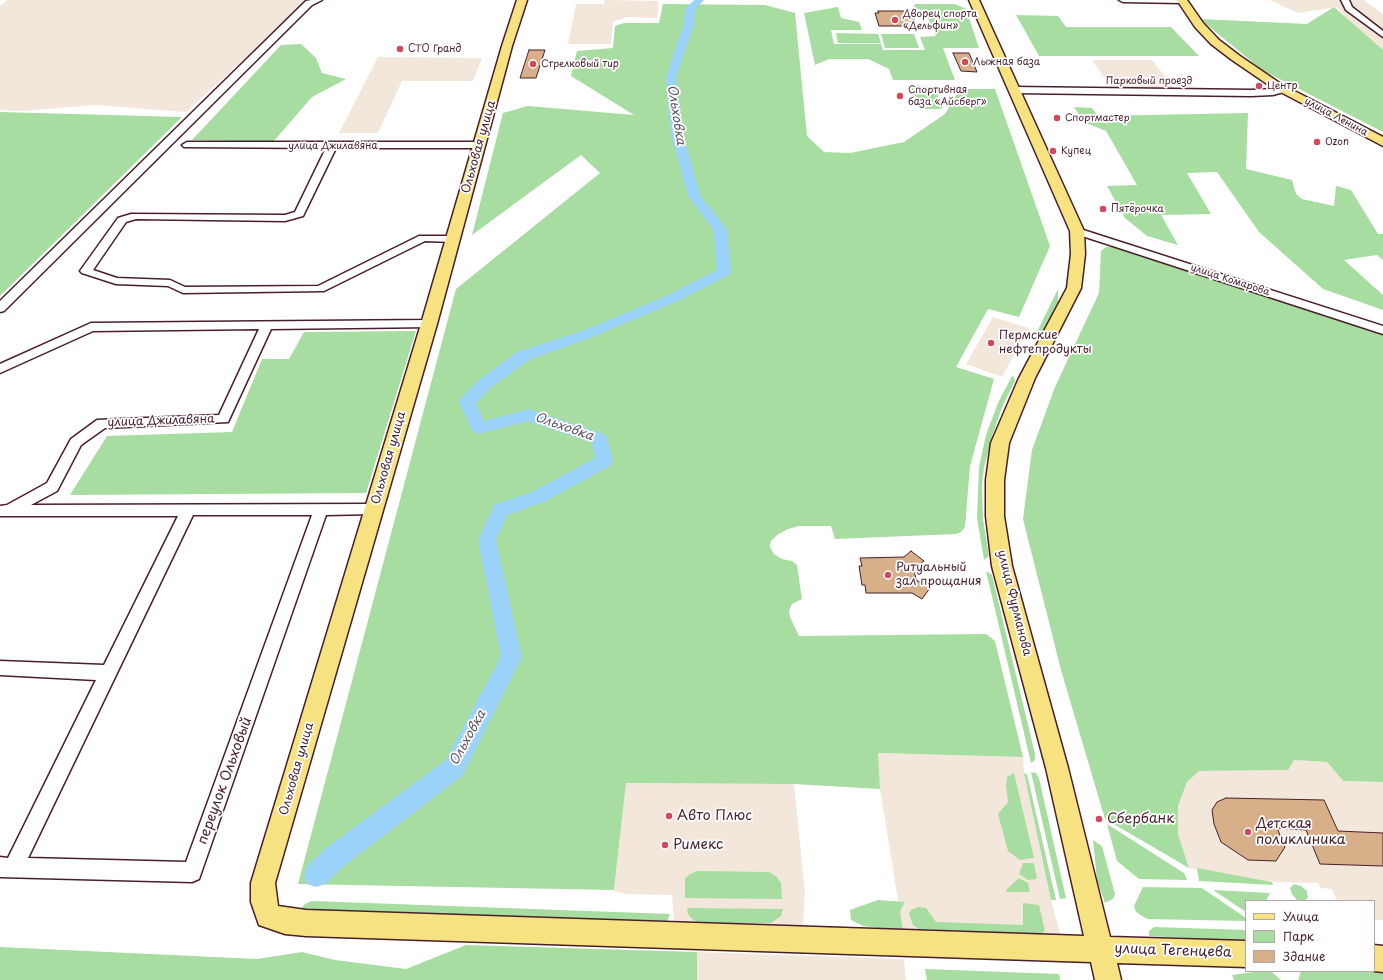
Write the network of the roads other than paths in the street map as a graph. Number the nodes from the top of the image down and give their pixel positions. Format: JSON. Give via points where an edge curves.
{"nodes":[{"id":1,"x":318,"y":0,"type":"edge"},
{"id":2,"x":522,"y":0,"type":"edge"},
{"id":3,"x":974,"y":0,"type":"edge"},
{"id":4,"x":1123,"y":0,"type":"edge"},
{"id":5,"x":1345,"y":0,"type":"edge"},
{"id":6,"x":1182,"y":1,"type":"edge"},
{"id":7,"x":1383,"y":35,"type":"edge"},
{"id":8,"x":1014,"y":90,"type":"junction"},
{"id":9,"x":1284,"y":90,"type":"junction"},
{"id":10,"x":1383,"y":142,"type":"edge"},
{"id":11,"x":187,"y":145,"type":"dead end"},
{"id":12,"x":480,"y":145,"type":"junction"},
{"id":13,"x":332,"y":146,"type":"junction"},
{"id":14,"x":1077,"y":231,"type":"junction"},
{"id":15,"x":453,"y":239,"type":"junction"},
{"id":16,"x":0,"y":308,"type":"edge"},
{"id":17,"x":428,"y":324,"type":"junction"},
{"id":18,"x":267,"y":325,"type":"junction"},
{"id":19,"x":1383,"y":330,"type":"edge"},
{"id":20,"x":0,"y":368,"type":"edge"},
{"id":21,"x":321,"y":509,"type":"junction"},
{"id":22,"x":374,"y":509,"type":"junction"},
{"id":23,"x":6,"y":510,"type":"edge"},
{"id":24,"x":188,"y":510,"type":"junction"},
{"id":25,"x":0,"y":668,"type":"edge"},
{"id":26,"x":108,"y":673,"type":"junction"},
{"id":27,"x":6,"y":868,"type":"edge"},
{"id":28,"x":268,"y":916,"type":"joint"},
{"id":29,"x":1101,"y":948,"type":"junction"},
{"id":30,"x":1245,"y":954,"type":"edge"},
{"id":31,"x":1108,"y":980,"type":"edge"}],
"edges":[{"from":1,"to":16,"type":"street","via":[[309,3]]},
{"from":2,"to":12,"type":"main road","name":"Ольховая улица"},
{"from":3,"to":8,"type":"main road","name":"улица Фурманова"},
{"from":4,"to":6,"type":"street"},
{"from":5,"to":7,"type":"street","via":[[1349,8]]},
{"from":6,"to":9,"type":"main road","name":"улица Ленина","via":[[1215,42]]},
{"from":8,"to":9,"type":"street","name":"Парковый проезд","via":[[1251,93]]},
{"from":8,"to":14,"type":"main road","name":"улица Фурманова"},
{"from":9,"to":10,"type":"main road","name":"улица Ленина"},
{"from":11,"to":13,"type":"street","name":"улица Джилавяна"},
{"from":12,"to":13,"type":"street","name":"улица Джилавяна"},
{"from":12,"to":15,"type":"main road","name":"Ольховая улица"},
{"from":13,"to":15,"type":"street","via":[[299,214],[285,218],[135,216],[122,220],[86,271],[116,281],[170,283],[183,290],[320,289],[423,238]]},
{"from":14,"to":19,"type":"street","name":"улица Комарова"},
{"from":14,"to":29,"type":"main road","name":"улица Фурманова","via":[[1078,254],[1074,288],[1027,378],[1000,443],[994,504],[1002,566],[1057,768]]},
{"from":15,"to":17,"type":"main road","name":"Ольховая улица"},
{"from":17,"to":18,"type":"street"},
{"from":17,"to":22,"type":"main road","name":"Ольховая улица"},
{"from":18,"to":20,"type":"street","via":[[92,327]]},
{"from":18,"to":23,"type":"street","name":"улица Джилавяна","via":[[223,420],[102,423],[76,442],[52,487]]},
{"from":21,"to":22,"type":"street"},
{"from":21,"to":24,"type":"street"},
{"from":21,"to":27,"type":"street","name":"переулок Ольховый","via":[[192,872]]},
{"from":22,"to":28,"type":"main road","name":"Ольховая улица","via":[[263,883]]},
{"from":23,"to":24,"type":"street"},
{"from":24,"to":26,"type":"street"},
{"from":25,"to":26,"type":"street"},
{"from":26,"to":27,"type":"street"},
{"from":28,"to":29,"type":"main road","name":"улица Тегенцева","via":[[306,923]]},
{"from":29,"to":30,"type":"main road","name":"улица Тегенцева"},
{"from":29,"to":31,"type":"main road","name":"улица Фурманова"}]}
